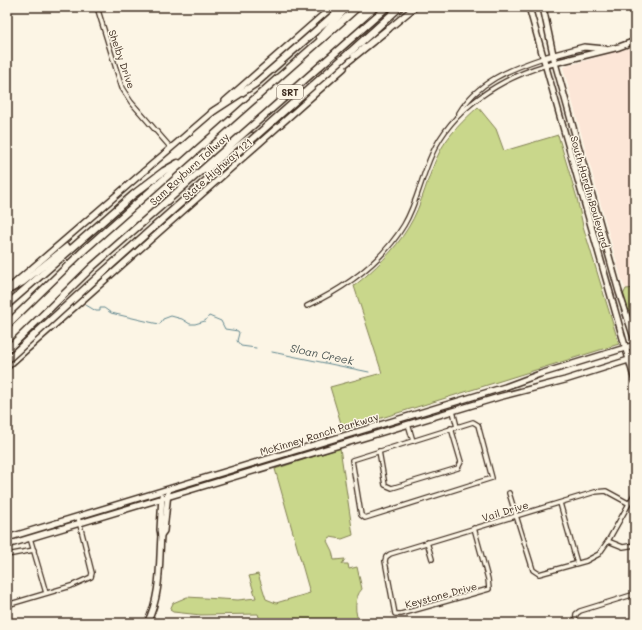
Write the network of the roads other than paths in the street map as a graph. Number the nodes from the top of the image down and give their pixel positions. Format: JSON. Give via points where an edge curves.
{"nodes":[{"id":1,"x":97,"y":7,"type":"edge"},
{"id":2,"x":332,"y":7,"type":"edge"},
{"id":3,"x":343,"y":7,"type":"edge"},
{"id":4,"x":347,"y":7,"type":"edge"},
{"id":5,"x":358,"y":7,"type":"edge"},
{"id":6,"x":387,"y":7,"type":"edge"},
{"id":7,"x":400,"y":7,"type":"edge"},
{"id":8,"x":415,"y":7,"type":"edge"},
{"id":9,"x":530,"y":7,"type":"edge"},
{"id":10,"x":543,"y":7,"type":"edge"},
{"id":11,"x":388,"y":29,"type":"junction"},
{"id":12,"x":635,"y":41,"type":"edge"},
{"id":13,"x":315,"y":45,"type":"junction"},
{"id":14,"x":608,"y":50,"type":"junction"},
{"id":15,"x":553,"y":55,"type":"junction"},
{"id":16,"x":543,"y":58,"type":"junction"},
{"id":17,"x":555,"y":63,"type":"junction"},
{"id":18,"x":546,"y":65,"type":"junction"},
{"id":19,"x":212,"y":112,"type":"junction"},
{"id":20,"x":458,"y":116,"type":"junction"},
{"id":21,"x":172,"y":148,"type":"junction"},
{"id":22,"x":186,"y":159,"type":"junction"},
{"id":23,"x":193,"y":178,"type":"junction"},
{"id":24,"x":608,"y":253,"type":"junction"},
{"id":25,"x":599,"y":255,"type":"junction"},
{"id":26,"x":34,"y":278,"type":"junction"},
{"id":27,"x":7,"y":291,"type":"edge"},
{"id":28,"x":7,"y":305,"type":"edge"},
{"id":29,"x":307,"y":306,"type":"dead end"},
{"id":30,"x":7,"y":325,"type":"edge"},
{"id":31,"x":635,"y":341,"type":"edge"},
{"id":32,"x":32,"y":345,"type":"junction"},
{"id":33,"x":635,"y":345,"type":"edge"},
{"id":34,"x":625,"y":348,"type":"junction"},
{"id":35,"x":7,"y":350,"type":"edge"},
{"id":36,"x":635,"y":358,"type":"edge"},
{"id":37,"x":7,"y":360,"type":"edge"},
{"id":38,"x":629,"y":360,"type":"junction"},
{"id":39,"x":7,"y":367,"type":"edge"},
{"id":40,"x":7,"y":371,"type":"edge"},
{"id":41,"x":540,"y":374,"type":"junction"},
{"id":42,"x":635,"y":381,"type":"edge"},
{"id":43,"x":544,"y":385,"type":"junction"},
{"id":44,"x":451,"y":404,"type":"junction"},
{"id":45,"x":453,"y":411,"type":"junction"},
{"id":46,"x":408,"y":424,"type":"junction"},
{"id":47,"x":457,"y":426,"type":"junction"},
{"id":48,"x":451,"y":428,"type":"junction"},
{"id":49,"x":413,"y":441,"type":"junction"},
{"id":50,"x":379,"y":451,"type":"junction"},
{"id":51,"x":168,"y":489,"type":"junction"},
{"id":52,"x":162,"y":491,"type":"junction"},
{"id":53,"x":509,"y":493,"type":"dead end"},
{"id":54,"x":635,"y":493,"type":"edge"},
{"id":55,"x":167,"y":496,"type":"junction"},
{"id":56,"x":162,"y":498,"type":"junction"},
{"id":57,"x":560,"y":502,"type":"junction"},
{"id":58,"x":628,"y":503,"type":"junction"},
{"id":59,"x":516,"y":516,"type":"junction"},
{"id":60,"x":78,"y":517,"type":"junction"},
{"id":61,"x":79,"y":523,"type":"junction"},
{"id":62,"x":474,"y":528,"type":"junction"},
{"id":63,"x":161,"y":535,"type":"junction"},
{"id":64,"x":7,"y":538,"type":"edge"},
{"id":65,"x":30,"y":538,"type":"junction"},
{"id":66,"x":608,"y":541,"type":"junction"},
{"id":67,"x":427,"y":542,"type":"junction"},
{"id":68,"x":7,"y":545,"type":"edge"},
{"id":69,"x":635,"y":545,"type":"edge"},
{"id":70,"x":34,"y":550,"type":"junction"},
{"id":71,"x":7,"y":554,"type":"edge"},
{"id":72,"x":432,"y":559,"type":"dead end"},
{"id":73,"x":578,"y":563,"type":"junction"},
{"id":74,"x":46,"y":593,"type":"junction"},
{"id":75,"x":635,"y":594,"type":"edge"},
{"id":76,"x":7,"y":605,"type":"edge"},
{"id":77,"x":396,"y":614,"type":"joint"},
{"id":78,"x":147,"y":623,"type":"edge"},
{"id":79,"x":575,"y":623,"type":"edge"}],
"edges":[{"from":1,"to":21,"type":"street","name":"Shelby Drive","via":[[122,88],[131,102]]},
{"from":2,"to":19,"type":"main road"},
{"from":3,"to":19,"type":"highway","via":[[255,84]]},
{"from":4,"to":13,"type":"highway","via":[[325,30]]},
{"from":5,"to":13,"type":"highway","name":"Sam Rayburn Tollway","number":"SRT"},
{"from":6,"to":23,"type":"highway","name":"Sam Rayburn Tollway","number":"SRT"},
{"from":7,"to":37,"type":"highway","bridge":true},
{"from":8,"to":11,"type":"main road","name":"State Highway 121"},
{"from":9,"to":16,"type":"main road","name":"South Hardin Boulevard"},
{"from":10,"to":15,"type":"main road","name":"South Hardin Boulevard"},
{"from":11,"to":23,"type":"highway","via":[[214,165]]},
{"from":11,"to":32,"type":"main road","name":"State Highway 121"},
{"from":12,"to":14,"type":"main road"},
{"from":13,"to":22,"type":"highway","name":"Sam Rayburn Tollway","number":"SRT"},
{"from":14,"to":15,"type":"main road","via":[[584,47]]},
{"from":14,"to":17,"type":"main road"},
{"from":15,"to":16,"type":"main road"},
{"from":15,"to":17,"type":"main road","name":"South Hardin Boulevard"},
{"from":16,"to":18,"type":"main road","name":"South Hardin Boulevard"},
{"from":16,"to":20,"type":"street","via":[[509,70],[488,82],[468,98]]},
{"from":17,"to":18,"type":"main road"},
{"from":17,"to":24,"type":"main road","name":"South Hardin Boulevard"},
{"from":18,"to":20,"type":"street","via":[[507,79]]},
{"from":18,"to":25,"type":"main road","name":"South Hardin Boulevard"},
{"from":19,"to":21,"type":"main road"},
{"from":20,"to":29,"type":"street","via":[[445,131],[432,154],[413,208],[398,234],[378,257],[356,276]]},
{"from":21,"to":27,"type":"main road"},
{"from":22,"to":26,"type":"highway","via":[[164,170]]},
{"from":22,"to":30,"type":"highway","name":"Sam Rayburn Tollway","number":"SRT","via":[[74,260]]},
{"from":23,"to":35,"type":"highway","name":"Sam Rayburn Tollway","number":"SRT","via":[[92,267]]},
{"from":24,"to":25,"type":"main road"},
{"from":24,"to":31,"type":"main road","name":"South Hardin Boulevard"},
{"from":25,"to":34,"type":"main road","name":"South Hardin Boulevard"},
{"from":26,"to":27,"type":"highway"},
{"from":26,"to":28,"type":"highway"},
{"from":32,"to":39,"type":"main road"},
{"from":32,"to":40,"type":"main road"},
{"from":33,"to":34,"type":"main road","name":"McKinney Ranch Parkway"},
{"from":34,"to":38,"type":"main road","name":"South Hardin Boulevard"},
{"from":34,"to":41,"type":"main road","name":"McKinney Ranch Parkway"},
{"from":36,"to":38,"type":"main road","name":"McKinney Ranch Parkway"},
{"from":38,"to":42,"type":"main road","name":"South Hardin Boulevard"},
{"from":38,"to":43,"type":"main road","name":"McKinney Ranch Parkway"},
{"from":41,"to":43,"type":"main road"},
{"from":41,"to":44,"type":"main road","name":"McKinney Ranch Parkway"},
{"from":43,"to":45,"type":"main road","name":"McKinney Ranch Parkway"},
{"from":44,"to":45,"type":"main road"},
{"from":44,"to":51,"type":"main road","name":"McKinney Ranch Parkway"},
{"from":45,"to":46,"type":"main road","name":"McKinney Ranch Parkway"},
{"from":45,"to":47,"type":"street"},
{"from":46,"to":49,"type":"street"},
{"from":46,"to":55,"type":"main road","name":"McKinney Ranch Parkway"},
{"from":47,"to":48,"type":"street"},
{"from":47,"to":50,"type":"street","via":[[473,422],[478,425],[492,478],[365,518],[361,514],[352,460]]},
{"from":48,"to":49,"type":"street"},
{"from":48,"to":50,"type":"street","via":[[461,462],[458,468],[392,488],[385,484]]},
{"from":49,"to":50,"type":"street"},
{"from":51,"to":52,"type":"main road","name":"McKinney Ranch Parkway"},
{"from":51,"to":55,"type":"main road"},
{"from":52,"to":56,"type":"main road"},
{"from":52,"to":60,"type":"main road","name":"McKinney Ranch Parkway"},
{"from":53,"to":59,"type":"street"},
{"from":54,"to":58,"type":"street"},
{"from":55,"to":56,"type":"main road","name":"McKinney Ranch Parkway"},
{"from":55,"to":63,"type":"main road","via":[[164,531]]},
{"from":56,"to":61,"type":"main road","name":"McKinney Ranch Parkway"},
{"from":56,"to":63,"type":"main road"},
{"from":57,"to":58,"type":"street","name":"Vail Drive","via":[[601,491]]},
{"from":57,"to":59,"type":"street","name":"Vail Drive"},
{"from":57,"to":73,"type":"street"},
{"from":58,"to":66,"type":"street"},
{"from":59,"to":62,"type":"street","name":"Vail Drive"},
{"from":59,"to":73,"type":"street","via":[[535,573],[541,574]]},
{"from":60,"to":61,"type":"street"},
{"from":60,"to":64,"type":"main road","name":"McKinney Ranch Parkway"},
{"from":61,"to":65,"type":"main road","name":"McKinney Ranch Parkway"},
{"from":61,"to":74,"type":"street","via":[[91,577]]},
{"from":62,"to":67,"type":"street","name":"Vail Drive"},
{"from":62,"to":77,"type":"street","name":"Keystone Drive","via":[[489,589]]},
{"from":63,"to":78,"type":"main road","via":[[157,595]]},
{"from":65,"to":68,"type":"main road","name":"McKinney Ranch Parkway"},
{"from":65,"to":70,"type":"street"},
{"from":66,"to":69,"type":"street","via":[[623,547]]},
{"from":66,"to":73,"type":"street","via":[[598,555]]},
{"from":67,"to":72,"type":"street"},
{"from":67,"to":77,"type":"street","name":"Vail Drive","via":[[386,557],[392,608]]},
{"from":70,"to":71,"type":"street"},
{"from":70,"to":74,"type":"street"},
{"from":74,"to":76,"type":"street"},
{"from":75,"to":79,"type":"street","via":[[580,611],[576,614]]}]}
